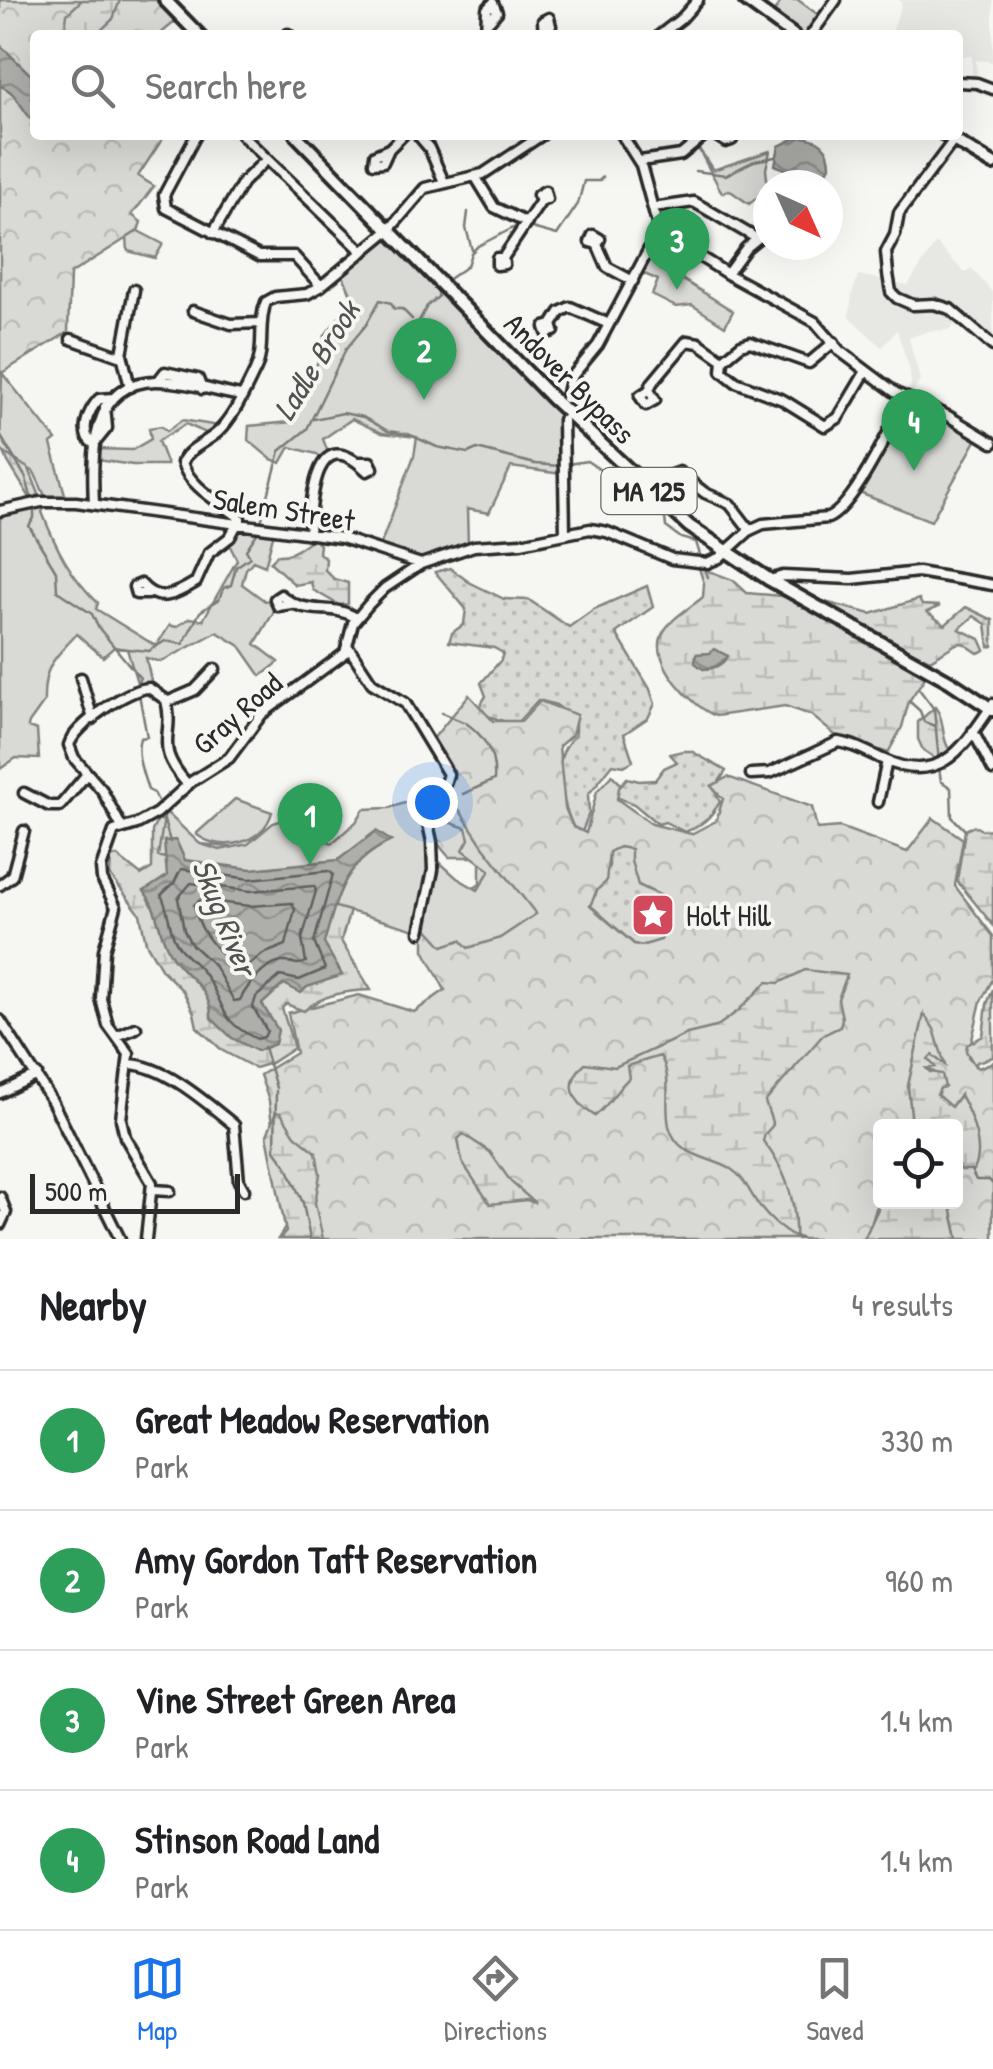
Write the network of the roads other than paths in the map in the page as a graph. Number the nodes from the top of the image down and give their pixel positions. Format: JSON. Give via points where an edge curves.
{"nodes":[{"id":1,"x":166,"y":0,"type":"edge"},
{"id":2,"x":698,"y":0,"type":"edge"},
{"id":3,"x":745,"y":0,"type":"edge"},
{"id":4,"x":836,"y":0,"type":"edge"},
{"id":5,"x":489,"y":21,"type":"dead end"},
{"id":6,"x":195,"y":30,"type":"edge"},
{"id":7,"x":487,"y":30,"type":"edge"},
{"id":8,"x":666,"y":30,"type":"edge"},
{"id":9,"x":786,"y":30,"type":"edge"},
{"id":10,"x":815,"y":30,"type":"edge"},
{"id":11,"x":963,"y":82,"type":"edge"},
{"id":12,"x":993,"y":89,"type":"edge"},
{"id":13,"x":193,"y":140,"type":"edge"},
{"id":14,"x":247,"y":140,"type":"edge"},
{"id":15,"x":301,"y":140,"type":"edge"},
{"id":16,"x":398,"y":140,"type":"edge"},
{"id":17,"x":422,"y":140,"type":"edge"},
{"id":18,"x":535,"y":140,"type":"edge"},
{"id":19,"x":625,"y":140,"type":"edge"},
{"id":20,"x":699,"y":140,"type":"edge"},
{"id":21,"x":948,"y":140,"type":"edge"},
{"id":22,"x":952,"y":140,"type":"edge"},
{"id":23,"x":389,"y":149,"type":"dead end"},
{"id":24,"x":266,"y":160,"type":"junction"},
{"id":25,"x":640,"y":162,"type":"junction"},
{"id":26,"x":993,"y":164,"type":"edge"},
{"id":27,"x":475,"y":176,"type":"junction"},
{"id":28,"x":444,"y":182,"type":"junction"},
{"id":29,"x":541,"y":201,"type":"dead end"},
{"id":30,"x":653,"y":208,"type":"junction"},
{"id":31,"x":527,"y":223,"type":"junction"},
{"id":32,"x":389,"y":230,"type":"junction"},
{"id":33,"x":659,"y":230,"type":"junction"},
{"id":34,"x":213,"y":234,"type":"junction"},
{"id":35,"x":753,"y":236,"type":"edge"},
{"id":36,"x":753,"y":242,"type":"edge"},
{"id":37,"x":597,"y":244,"type":"dead end"},
{"id":38,"x":363,"y":252,"type":"junction"},
{"id":39,"x":504,"y":258,"type":"dead end"},
{"id":40,"x":727,"y":274,"type":"junction"},
{"id":41,"x":633,"y":281,"type":"junction"},
{"id":42,"x":321,"y":286,"type":"junction"},
{"id":43,"x":134,"y":290,"type":"dead end"},
{"id":44,"x":193,"y":311,"type":"dead end"},
{"id":45,"x":262,"y":323,"type":"junction"},
{"id":46,"x":552,"y":324,"type":"dead end"},
{"id":47,"x":609,"y":324,"type":"junction"},
{"id":48,"x":70,"y":339,"type":"dead end"},
{"id":49,"x":834,"y":342,"type":"junction"},
{"id":50,"x":993,"y":346,"type":"edge"},
{"id":51,"x":122,"y":357,"type":"junction"},
{"id":52,"x":724,"y":360,"type":"junction"},
{"id":53,"x":866,"y":371,"type":"junction"},
{"id":54,"x":130,"y":387,"type":"junction"},
{"id":55,"x":649,"y":390,"type":"dead end"},
{"id":56,"x":241,"y":396,"type":"junction"},
{"id":57,"x":113,"y":398,"type":"junction"},
{"id":58,"x":566,"y":398,"type":"dead end"},
{"id":59,"x":907,"y":398,"type":"junction"},
{"id":60,"x":562,"y":420,"type":"dead end"},
{"id":61,"x":993,"y":443,"type":"edge"},
{"id":62,"x":94,"y":444,"type":"junction"},
{"id":63,"x":359,"y":462,"type":"dead end"},
{"id":64,"x":688,"y":480,"type":"dead end"},
{"id":65,"x":94,"y":504,"type":"junction"},
{"id":66,"x":0,"y":511,"type":"edge"},
{"id":67,"x":238,"y":524,"type":"junction"},
{"id":68,"x":750,"y":530,"type":"junction"},
{"id":69,"x":566,"y":533,"type":"junction"},
{"id":70,"x":308,"y":534,"type":"junction"},
{"id":71,"x":725,"y":552,"type":"junction"},
{"id":72,"x":421,"y":564,"type":"junction"},
{"id":73,"x":770,"y":580,"type":"junction"},
{"id":74,"x":993,"y":585,"type":"edge"},
{"id":75,"x":148,"y":594,"type":"dead end"},
{"id":76,"x":291,"y":604,"type":"dead end"},
{"id":77,"x":356,"y":618,"type":"junction"},
{"id":78,"x":349,"y":648,"type":"junction"},
{"id":79,"x":215,"y":669,"type":"dead end"},
{"id":80,"x":81,"y":678,"type":"dead end"},
{"id":81,"x":167,"y":702,"type":"junction"},
{"id":82,"x":992,"y":707,"type":"edge"},
{"id":83,"x":93,"y":718,"type":"junction"},
{"id":84,"x":972,"y":731,"type":"junction"},
{"id":85,"x":887,"y":761,"type":"junction"},
{"id":86,"x":993,"y":770,"type":"edge"},
{"id":87,"x":87,"y":774,"type":"junction"},
{"id":88,"x":751,"y":774,"type":"dead end"},
{"id":89,"x":188,"y":785,"type":"junction"},
{"id":90,"x":24,"y":793,"type":"dead end"},
{"id":91,"x":878,"y":802,"type":"dead end"},
{"id":92,"x":122,"y":828,"type":"junction"},
{"id":93,"x":24,"y":832,"type":"dead end"},
{"id":94,"x":0,"y":885,"type":"edge"},
{"id":95,"x":420,"y":932,"type":"dead end"},
{"id":96,"x":0,"y":1020,"type":"edge"},
{"id":97,"x":136,"y":1028,"type":"dead end"},
{"id":98,"x":118,"y":1036,"type":"junction"},
{"id":99,"x":129,"y":1064,"type":"junction"},
{"id":100,"x":37,"y":1074,"type":"junction"},
{"id":101,"x":0,"y":1093,"type":"edge"},
{"id":102,"x":152,"y":1190,"type":"junction"},
{"id":103,"x":244,"y":1190,"type":"dead end"},
{"id":104,"x":170,"y":1192,"type":"dead end"},
{"id":105,"x":0,"y":1197,"type":"edge"},
{"id":106,"x":0,"y":1225,"type":"edge"},
{"id":107,"x":120,"y":1239,"type":"edge"},
{"id":108,"x":146,"y":1239,"type":"edge"}],
"edges":[{"from":1,"to":6,"type":"main road"},
{"from":2,"to":8,"type":"street"},
{"from":3,"to":9,"type":"main road"},
{"from":4,"to":10,"type":"street"},
{"from":5,"to":7,"type":"street"},
{"from":11,"to":12,"type":"street"},
{"from":13,"to":34,"type":"street","via":[[164,202]]},
{"from":14,"to":24,"type":"street"},
{"from":15,"to":32,"type":"main road","name":"Andover Bypass","number":"MA 125"},
{"from":16,"to":23,"type":"street"},
{"from":17,"to":28,"type":"street"},
{"from":18,"to":27,"type":"street"},
{"from":19,"to":25,"type":"street"},
{"from":20,"to":25,"type":"street","via":[[680,155]]},
{"from":21,"to":50,"type":"street","via":[[898,213],[886,252],[891,292],[902,302],[950,309]]},
{"from":22,"to":26,"type":"main road"},
{"from":24,"to":34,"type":"street","via":[[242,182]]},
{"from":24,"to":38,"type":"street"},
{"from":25,"to":30,"type":"street"},
{"from":27,"to":28,"type":"street"},
{"from":27,"to":31,"type":"street","via":[[497,209]]},
{"from":28,"to":32,"type":"street","via":[[419,192]]},
{"from":29,"to":31,"type":"street"},
{"from":30,"to":33,"type":"street"},
{"from":30,"to":35,"type":"street","via":[[694,202]]},
{"from":31,"to":39,"type":"street"},
{"from":32,"to":38,"type":"street"},
{"from":32,"to":71,"type":"main road","name":"Andover Bypass","number":"MA 125","via":[[614,459]]},
{"from":33,"to":40,"type":"street"},
{"from":33,"to":41,"type":"street"},
{"from":34,"to":42,"type":"street","via":[[262,257],[292,255]]},
{"from":36,"to":40,"type":"street"},
{"from":37,"to":41,"type":"street","via":[[607,267]]},
{"from":38,"to":42,"type":"street"},
{"from":40,"to":49,"type":"street","via":[[812,319]]},
{"from":41,"to":47,"type":"street"},
{"from":42,"to":45,"type":"street","via":[[271,298]]},
{"from":43,"to":51,"type":"street"},
{"from":44,"to":45,"type":"street","via":[[226,322]]},
{"from":45,"to":56,"type":"street","via":[[260,359]]},
{"from":46,"to":47,"type":"street","via":[[570,308]]},
{"from":47,"to":58,"type":"street","via":[[570,378]]},
{"from":48,"to":51,"type":"street"},
{"from":49,"to":52,"type":"street","via":[[809,363],[750,342]]},
{"from":49,"to":53,"type":"street"},
{"from":51,"to":54,"type":"street"},
{"from":52,"to":53,"type":"street","via":[[725,377],[784,400],[823,426],[836,420]]},
{"from":52,"to":55,"type":"street","via":[[687,341]]},
{"from":53,"to":59,"type":"street"},
{"from":54,"to":56,"type":"street","via":[[158,382]]},
{"from":54,"to":57,"type":"street"},
{"from":56,"to":67,"type":"street","via":[[222,428],[181,464],[240,518]]},
{"from":57,"to":62,"type":"street"},
{"from":57,"to":62,"type":"street","via":[[92,407],[84,432]]},
{"from":59,"to":61,"type":"street"},
{"from":59,"to":68,"type":"street","via":[[837,514]]},
{"from":60,"to":69,"type":"street"},
{"from":62,"to":65,"type":"street"},
{"from":63,"to":70,"type":"street","via":[[337,456],[321,464]]},
{"from":64,"to":68,"type":"street","via":[[730,504]]},
{"from":65,"to":66,"type":"street","name":"Salem Street","via":[[54,501]]},
{"from":65,"to":67,"type":"street","name":"Salem Street"},
{"from":67,"to":70,"type":"street","name":"Salem Street"},
{"from":67,"to":75,"type":"street","via":[[209,553],[196,582],[170,596]]},
{"from":68,"to":71,"type":"street"},
{"from":69,"to":71,"type":"street","via":[[607,532],[693,564]]},
{"from":69,"to":72,"type":"street","via":[[474,546]]},
{"from":70,"to":72,"type":"street","name":"Salem Street","via":[[357,541]]},
{"from":71,"to":73,"type":"main road","name":"Andover Bypass","number":"MA 125"},
{"from":72,"to":77,"type":"street"},
{"from":73,"to":74,"type":"street","via":[[918,572]]},
{"from":73,"to":82,"type":"main road","name":"Andover Bypass","number":"MA 125"},
{"from":76,"to":77,"type":"street"},
{"from":77,"to":78,"type":"street"},
{"from":78,"to":89,"type":"street","name":"Gray Road","via":[[262,714],[229,758]]},
{"from":78,"to":95,"type":"street","via":[[372,683],[406,705],[448,774],[424,805],[433,870]]},
{"from":79,"to":81,"type":"street","via":[[195,690]]},
{"from":80,"to":83,"type":"street"},
{"from":81,"to":83,"type":"street","via":[[142,688]]},
{"from":81,"to":89,"type":"street","via":[[165,745]]},
{"from":82,"to":84,"type":"street"},
{"from":83,"to":87,"type":"street","via":[[69,745]]},
{"from":84,"to":85,"type":"street","via":[[934,767],[915,770]]},
{"from":84,"to":86,"type":"street"},
{"from":85,"to":88,"type":"street","via":[[838,742],[768,774]]},
{"from":85,"to":91,"type":"street"},
{"from":87,"to":90,"type":"street","via":[[60,806]]},
{"from":87,"to":92,"type":"street"},
{"from":89,"to":92,"type":"street","name":"Gray Road","via":[[157,814]]},
{"from":92,"to":98,"type":"street","name":"Gray Road","via":[[108,842],[101,874],[116,913],[104,950],[101,999]]},
{"from":93,"to":94,"type":"street","via":[[12,876]]},
{"from":96,"to":100,"type":"street"},
{"from":97,"to":98,"type":"street"},
{"from":98,"to":99,"type":"street"},
{"from":99,"to":102,"type":"street","via":[[122,1128]]},
{"from":99,"to":103,"type":"street","via":[[149,1066],[234,1125]]},
{"from":100,"to":101,"type":"street"},
{"from":100,"to":107,"type":"street"},
{"from":102,"to":104,"type":"street"},
{"from":102,"to":108,"type":"street"},
{"from":105,"to":106,"type":"street","via":[[6,1212]]}]}
